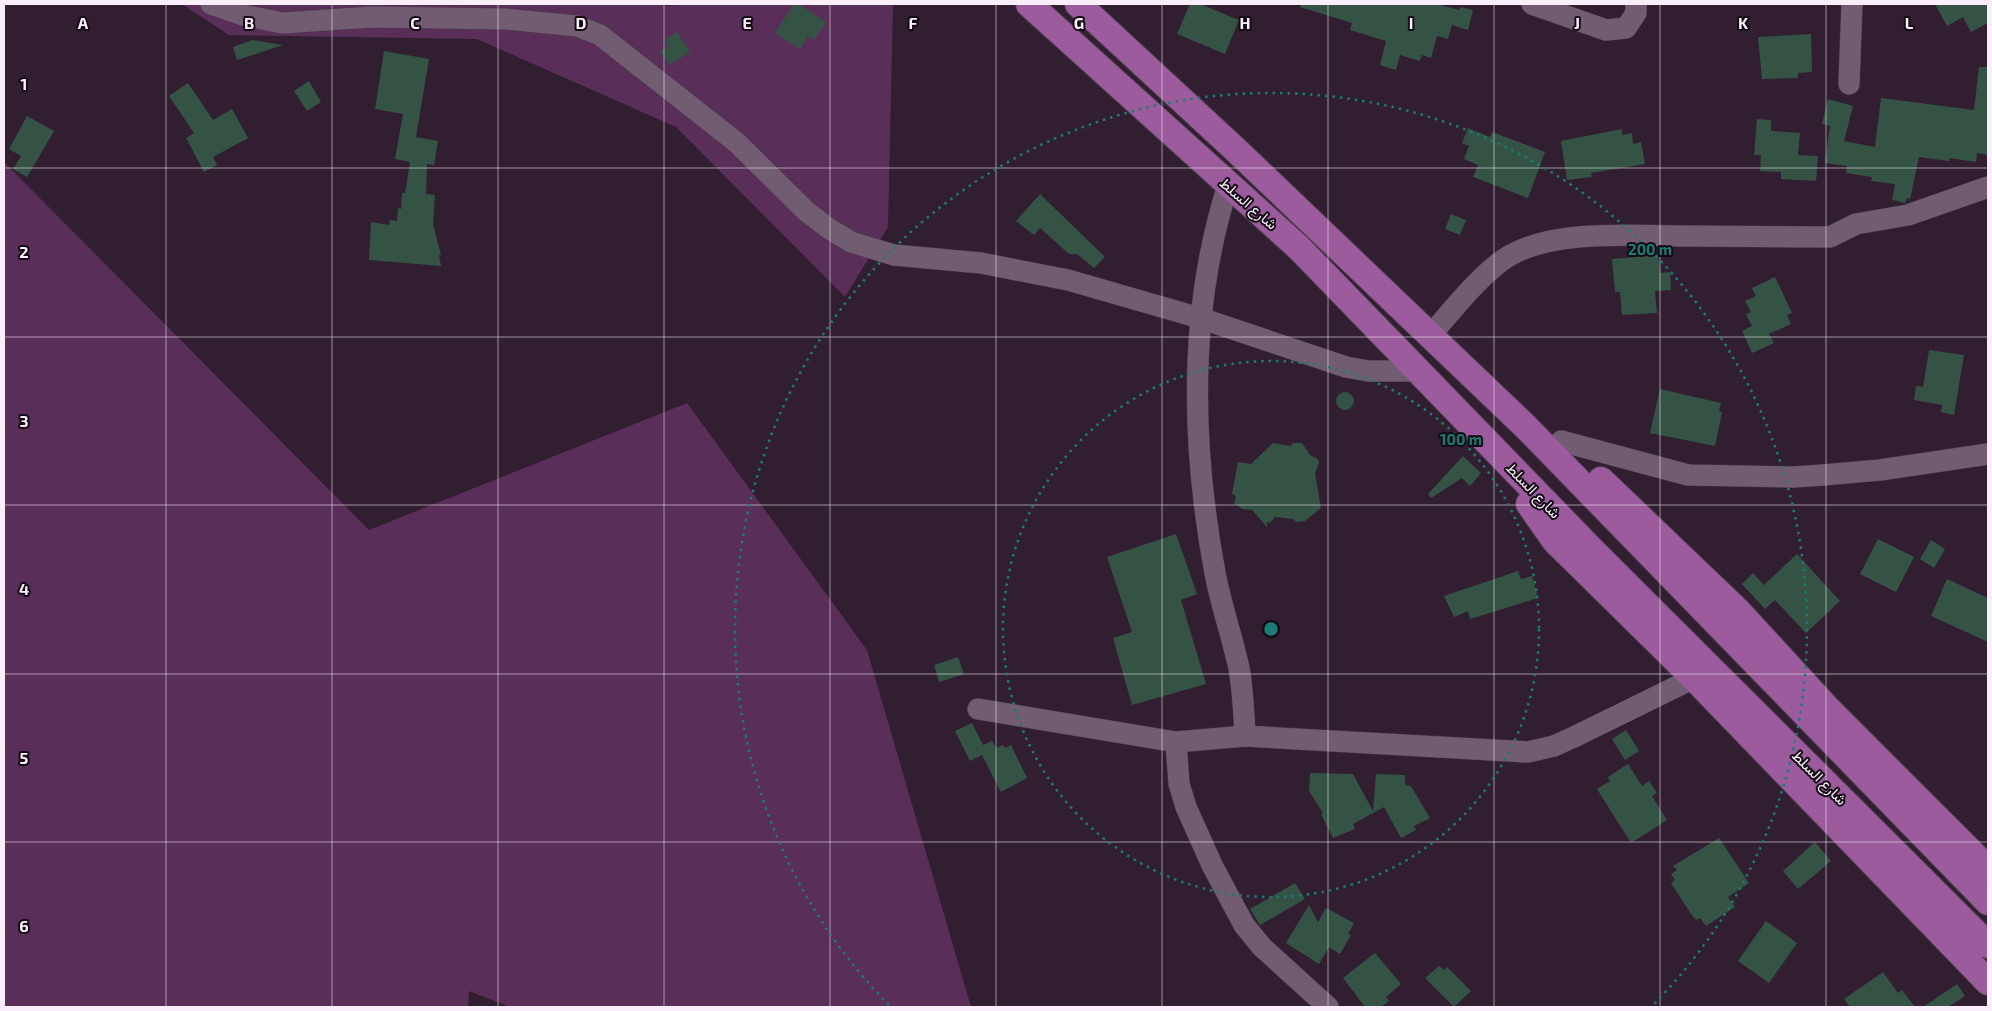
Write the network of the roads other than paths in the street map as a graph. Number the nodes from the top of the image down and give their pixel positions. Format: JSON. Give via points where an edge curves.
{"nodes":[{"id":1,"x":211,"y":4,"type":"edge"},
{"id":2,"x":1028,"y":4,"type":"edge"},
{"id":3,"x":1078,"y":4,"type":"edge"},
{"id":4,"x":1532,"y":4,"type":"edge"},
{"id":5,"x":1636,"y":4,"type":"edge"},
{"id":6,"x":1858,"y":6,"type":"edge"},
{"id":7,"x":1849,"y":84,"type":"dead end"},
{"id":8,"x":1228,"y":185,"type":"junction"},
{"id":9,"x":1988,"y":187,"type":"edge"},
{"id":10,"x":1200,"y":318,"type":"junction"},
{"id":11,"x":1438,"y":346,"type":"junction"},
{"id":12,"x":1421,"y":372,"type":"junction"},
{"id":13,"x":1561,"y":441,"type":"junction"},
{"id":14,"x":1493,"y":449,"type":"junction"},
{"id":15,"x":1988,"y":454,"type":"edge"},
{"id":16,"x":1694,"y":678,"type":"junction"},
{"id":17,"x":978,"y":709,"type":"dead end"},
{"id":18,"x":1245,"y":736,"type":"junction"},
{"id":19,"x":1176,"y":742,"type":"junction"},
{"id":20,"x":1988,"y":869,"type":"edge"},
{"id":21,"x":1988,"y":902,"type":"edge"},
{"id":22,"x":1988,"y":945,"type":"edge"},
{"id":23,"x":1988,"y":982,"type":"edge"},
{"id":24,"x":1328,"y":1007,"type":"edge"}],
"edges":[{"from":1,"to":10,"type":"street","via":[[282,23],[373,17],[506,19],[577,26],[608,40],[736,142],[806,210],[851,242],[894,255],[981,263],[1068,280]]},
{"from":2,"to":8,"type":"main road","name":"شارع السلط"},
{"from":3,"to":11,"type":"main road","name":"شارع السلط","via":[[1237,151]]},
{"from":4,"to":5,"type":"street","via":[[1606,30],[1617,30],[1632,22]]},
{"from":6,"to":7,"type":"street"},
{"from":8,"to":10,"type":"street","via":[[1214,226]]},
{"from":8,"to":12,"type":"main road","name":"شارع السلط","via":[[1299,248]]},
{"from":9,"to":11,"type":"street","via":[[1908,215],[1856,224],[1830,237],[1635,236],[1565,238],[1545,242],[1510,255],[1489,272]]},
{"from":10,"to":12,"type":"street","via":[[1346,366],[1368,371]]},
{"from":10,"to":18,"type":"street","via":[[1196,394],[1202,488],[1216,576],[1239,669]]},
{"from":11,"to":13,"type":"main road","via":[[1485,371]]},
{"from":11,"to":21,"type":"main road","name":"شارع السلط","via":[[1526,428]]},
{"from":12,"to":14,"type":"main road","name":"شارع السلط"},
{"from":13,"to":15,"type":"street","via":[[1688,475],[1824,475]]},
{"from":13,"to":20,"type":"main road","via":[[1738,611],[1828,708]]},
{"from":14,"to":16,"type":"main road","via":[[1555,541]]},
{"from":14,"to":22,"type":"main road","name":"شارع السلط"},
{"from":16,"to":18,"type":"street","via":[[1548,748],[1528,752]]},
{"from":16,"to":23,"type":"main road"},
{"from":17,"to":19,"type":"street"},
{"from":18,"to":19,"type":"street"},
{"from":19,"to":24,"type":"street","via":[[1179,784],[1186,807],[1244,925],[1262,948]]}]}
